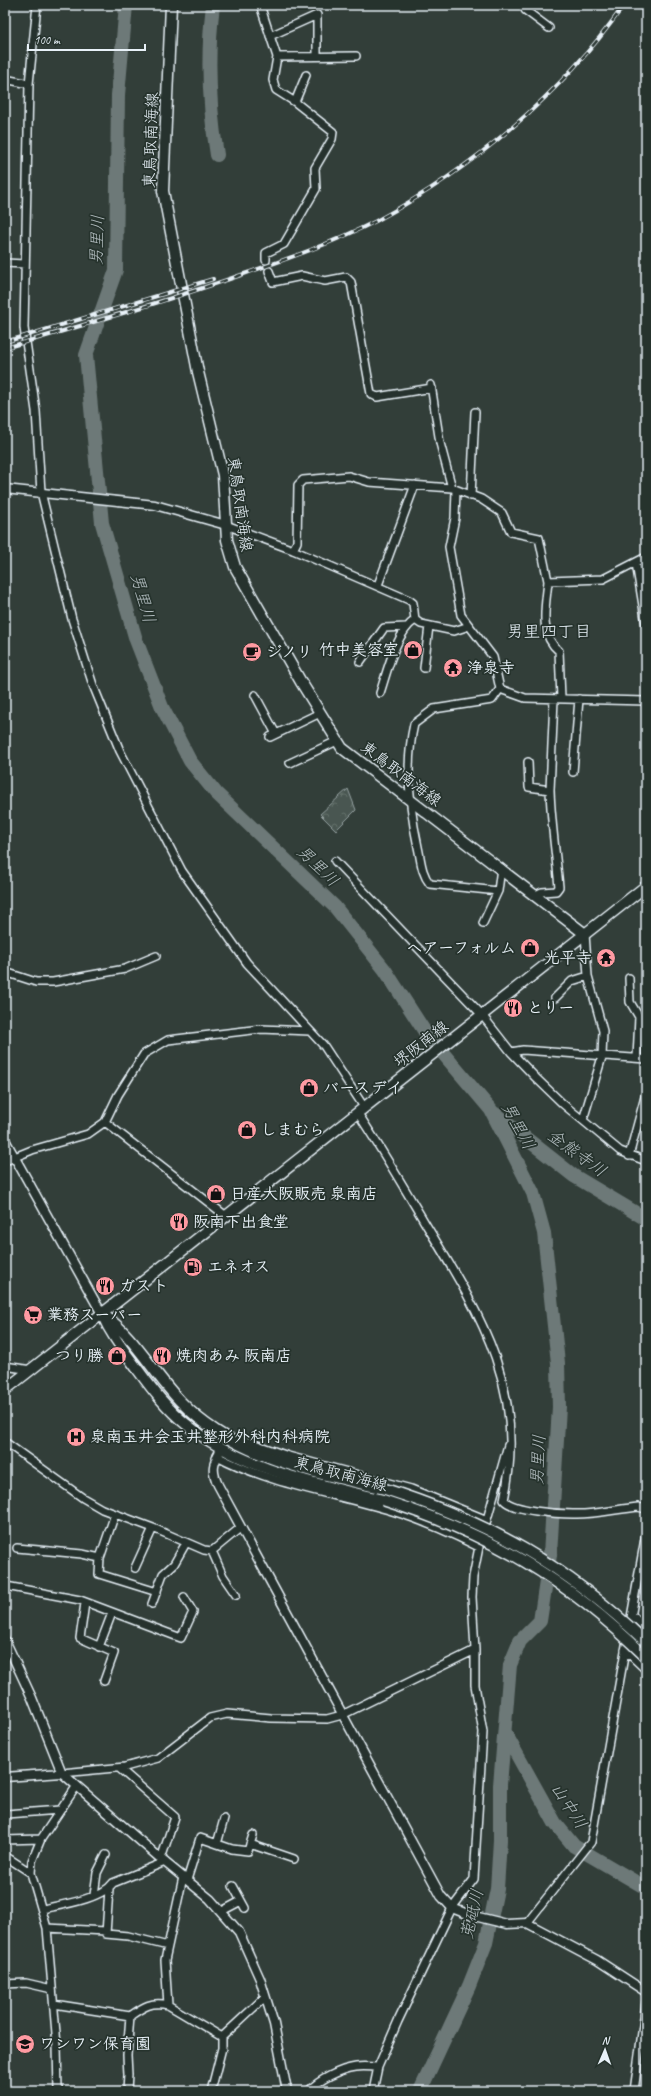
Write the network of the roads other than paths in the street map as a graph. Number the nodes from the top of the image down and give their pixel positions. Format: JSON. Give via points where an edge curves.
{"nodes":[{"id":1,"x":37,"y":5,"type":"edge"},
{"id":2,"x":171,"y":5,"type":"edge"},
{"id":3,"x":261,"y":5,"type":"edge"},
{"id":4,"x":525,"y":5,"type":"edge"},
{"id":5,"x":549,"y":28,"type":"dead end"},
{"id":6,"x":270,"y":36,"type":"junction"},
{"id":7,"x":317,"y":56,"type":"junction"},
{"id":8,"x":356,"y":56,"type":"dead end"},
{"id":9,"x":277,"y":57,"type":"junction"},
{"id":10,"x":306,"y":75,"type":"dead end"},
{"id":11,"x":5,"y":79,"type":"edge"},
{"id":12,"x":29,"y":84,"type":"junction"},
{"id":13,"x":295,"y":102,"type":"junction"},
{"id":14,"x":266,"y":260,"type":"dead end"},
{"id":15,"x":5,"y":263,"type":"edge"},
{"id":16,"x":25,"y":264,"type":"junction"},
{"id":17,"x":269,"y":271,"type":"tunnel mouth"},
{"id":18,"x":474,"y":412,"type":"dead end"},
{"id":19,"x":414,"y":485,"type":"junction"},
{"id":20,"x":454,"y":489,"type":"junction"},
{"id":21,"x":5,"y":490,"type":"edge"},
{"id":22,"x":41,"y":492,"type":"junction"},
{"id":23,"x":471,"y":496,"type":"junction"},
{"id":24,"x":226,"y":525,"type":"junction"},
{"id":25,"x":293,"y":550,"type":"junction"},
{"id":26,"x":646,"y":557,"type":"edge"},
{"id":27,"x":636,"y":562,"type":"junction"},
{"id":28,"x":548,"y":581,"type":"junction"},
{"id":29,"x":378,"y":585,"type":"junction"},
{"id":30,"x":415,"y":620,"type":"junction"},
{"id":31,"x":646,"y":624,"type":"edge"},
{"id":32,"x":429,"y":626,"type":"junction"},
{"id":33,"x":469,"y":626,"type":"junction"},
{"id":34,"x":406,"y":627,"type":"junction"},
{"id":35,"x":360,"y":662,"type":"dead end"},
{"id":36,"x":424,"y":668,"type":"dead end"},
{"id":37,"x":500,"y":689,"type":"junction"},
{"id":38,"x":380,"y":693,"type":"dead end"},
{"id":39,"x":256,"y":695,"type":"dead end"},
{"id":40,"x":558,"y":699,"type":"junction"},
{"id":41,"x":579,"y":699,"type":"junction"},
{"id":42,"x":646,"y":701,"type":"edge"},
{"id":43,"x":320,"y":713,"type":"junction"},
{"id":44,"x":337,"y":741,"type":"junction"},
{"id":45,"x":528,"y":762,"type":"dead end"},
{"id":46,"x":290,"y":764,"type":"dead end"},
{"id":47,"x":573,"y":772,"type":"dead end"},
{"id":48,"x":550,"y":790,"type":"junction"},
{"id":49,"x":410,"y":798,"type":"junction"},
{"id":50,"x":335,"y":861,"type":"dead end"},
{"id":51,"x":501,"y":868,"type":"junction"},
{"id":52,"x":646,"y":886,"type":"edge"},
{"id":53,"x":498,"y":891,"type":"junction"},
{"id":54,"x":536,"y":895,"type":"junction"},
{"id":55,"x":483,"y":923,"type":"dead end"},
{"id":56,"x":585,"y":934,"type":"junction"},
{"id":57,"x":156,"y":956,"type":"dead end"},
{"id":58,"x":5,"y":972,"type":"edge"},
{"id":59,"x":588,"y":976,"type":"junction"},
{"id":60,"x":629,"y":978,"type":"dead end"},
{"id":61,"x":555,"y":998,"type":"dead end"},
{"id":62,"x":478,"y":1018,"type":"junction"},
{"id":63,"x":310,"y":1031,"type":"junction"},
{"id":64,"x":511,"y":1052,"type":"junction"},
{"id":65,"x":602,"y":1057,"type":"junction"},
{"id":66,"x":636,"y":1058,"type":"junction"},
{"id":67,"x":646,"y":1059,"type":"edge"},
{"id":68,"x":646,"y":1093,"type":"edge"},
{"id":69,"x":364,"y":1107,"type":"junction"},
{"id":70,"x":583,"y":1120,"type":"junction"},
{"id":71,"x":105,"y":1122,"type":"junction"},
{"id":72,"x":5,"y":1140,"type":"edge"},
{"id":73,"x":629,"y":1156,"type":"junction"},
{"id":74,"x":14,"y":1157,"type":"junction"},
{"id":75,"x":646,"y":1160,"type":"edge"},
{"id":76,"x":5,"y":1161,"type":"edge"},
{"id":77,"x":226,"y":1216,"type":"junction"},
{"id":78,"x":102,"y":1314,"type":"junction"},
{"id":79,"x":5,"y":1366,"type":"edge"},
{"id":80,"x":31,"y":1370,"type":"junction"},
{"id":81,"x":5,"y":1390,"type":"edge"},
{"id":82,"x":214,"y":1428,"type":"junction"},
{"id":83,"x":509,"y":1439,"type":"junction"},
{"id":84,"x":5,"y":1442,"type":"edge"},
{"id":85,"x":219,"y":1452,"type":"junction"},
{"id":86,"x":646,"y":1509,"type":"edge"},
{"id":87,"x":114,"y":1514,"type":"junction"},
{"id":88,"x":487,"y":1520,"type":"junction"},
{"id":89,"x":153,"y":1528,"type":"junction"},
{"id":90,"x":240,"y":1528,"type":"junction"},
{"id":91,"x":646,"y":1533,"type":"edge"},
{"id":92,"x":186,"y":1543,"type":"junction"},
{"id":93,"x":479,"y":1547,"type":"junction"},
{"id":94,"x":17,"y":1548,"type":"dead end"},
{"id":95,"x":212,"y":1551,"type":"junction"},
{"id":96,"x":100,"y":1558,"type":"junction"},
{"id":97,"x":135,"y":1568,"type":"dead end"},
{"id":98,"x":5,"y":1591,"type":"edge"},
{"id":99,"x":157,"y":1592,"type":"junction"},
{"id":100,"x":236,"y":1595,"type":"dead end"},
{"id":101,"x":184,"y":1597,"type":"dead end"},
{"id":102,"x":85,"y":1603,"type":"junction"},
{"id":103,"x":152,"y":1604,"type":"dead end"},
{"id":104,"x":112,"y":1613,"type":"junction"},
{"id":105,"x":632,"y":1615,"type":"junction"},
{"id":106,"x":646,"y":1629,"type":"edge"},
{"id":107,"x":5,"y":1640,"type":"edge"},
{"id":108,"x":646,"y":1642,"type":"edge"},
{"id":109,"x":99,"y":1647,"type":"junction"},
{"id":110,"x":475,"y":1650,"type":"junction"},
{"id":111,"x":625,"y":1650,"type":"junction"},
{"id":112,"x":646,"y":1657,"type":"edge"},
{"id":113,"x":646,"y":1670,"type":"edge"},
{"id":114,"x":104,"y":1681,"type":"dead end"},
{"id":115,"x":342,"y":1714,"type":"junction"},
{"id":116,"x":119,"y":1768,"type":"junction"},
{"id":117,"x":62,"y":1773,"type":"junction"},
{"id":118,"x":5,"y":1777,"type":"edge"},
{"id":119,"x":76,"y":1787,"type":"junction"},
{"id":120,"x":60,"y":1810,"type":"junction"},
{"id":121,"x":6,"y":1814,"type":"dead end"},
{"id":122,"x":224,"y":1819,"type":"dead end"},
{"id":123,"x":253,"y":1835,"type":"dead end"},
{"id":124,"x":41,"y":1839,"type":"junction"},
{"id":125,"x":5,"y":1840,"type":"edge"},
{"id":126,"x":217,"y":1844,"type":"junction"},
{"id":127,"x":250,"y":1844,"type":"junction"},
{"id":128,"x":106,"y":1855,"type":"dead end"},
{"id":129,"x":5,"y":1856,"type":"edge"},
{"id":130,"x":294,"y":1859,"type":"dead end"},
{"id":131,"x":163,"y":1861,"type":"junction"},
{"id":132,"x":31,"y":1873,"type":"junction"},
{"id":133,"x":185,"y":1879,"type":"junction"},
{"id":134,"x":233,"y":1886,"type":"dead end"},
{"id":135,"x":109,"y":1889,"type":"junction"},
{"id":136,"x":94,"y":1895,"type":"junction"},
{"id":137,"x":241,"y":1901,"type":"junction"},
{"id":138,"x":245,"y":1908,"type":"dead end"},
{"id":139,"x":452,"y":1908,"type":"junction"},
{"id":140,"x":42,"y":1909,"type":"junction"},
{"id":141,"x":222,"y":1912,"type":"junction"},
{"id":142,"x":527,"y":1923,"type":"junction"},
{"id":143,"x":47,"y":1928,"type":"junction"},
{"id":144,"x":106,"y":1931,"type":"junction"},
{"id":145,"x":168,"y":1946,"type":"junction"},
{"id":146,"x":5,"y":1984,"type":"edge"},
{"id":147,"x":52,"y":1989,"type":"junction"},
{"id":148,"x":646,"y":1992,"type":"edge"},
{"id":149,"x":265,"y":1996,"type":"junction"},
{"id":150,"x":646,"y":2003,"type":"edge"},
{"id":151,"x":54,"y":2004,"type":"junction"},
{"id":152,"x":168,"y":2005,"type":"junction"},
{"id":153,"x":130,"y":2016,"type":"junction"},
{"id":154,"x":222,"y":2037,"type":"junction"},
{"id":155,"x":378,"y":2067,"type":"junction"},
{"id":156,"x":58,"y":2091,"type":"edge"},
{"id":157,"x":127,"y":2091,"type":"edge"},
{"id":158,"x":212,"y":2091,"type":"edge"},
{"id":159,"x":287,"y":2091,"type":"edge"},
{"id":160,"x":309,"y":2091,"type":"edge"},
{"id":161,"x":373,"y":2091,"type":"edge"},
{"id":162,"x":634,"y":2091,"type":"edge"}],
"edges":[{"from":1,"to":12,"type":"street"},
{"from":2,"to":24,"type":"main road","name":"東鳥取南海線","via":[[163,192],[198,372],[223,475]]},
{"from":3,"to":6,"type":"street"},
{"from":4,"to":5,"type":"street","via":[[525,10]]},
{"from":6,"to":7,"type":"street","via":[[317,15]]},
{"from":6,"to":9,"type":"street"},
{"from":7,"to":8,"type":"street"},
{"from":7,"to":9,"type":"street"},
{"from":9,"to":13,"type":"street","via":[[273,80],[276,90]]},
{"from":10,"to":13,"type":"street"},
{"from":11,"to":12,"type":"street"},
{"from":12,"to":16,"type":"street"},
{"from":13,"to":14,"type":"street","via":[[333,132],[332,139],[315,168],[316,189],[284,244],[266,253]]},
{"from":15,"to":16,"type":"street"},
{"from":16,"to":22,"type":"street","via":[[24,328],[36,411]]},
{"from":17,"to":20,"type":"street","via":[[273,282],[302,276],[325,281],[346,277],[351,282],[371,394],[377,397],[431,386],[440,443]]},
{"from":18,"to":23,"type":"street"},
{"from":19,"to":20,"type":"street"},
{"from":19,"to":25,"type":"street","via":[[368,482],[349,476],[303,480],[298,485],[297,542]]},
{"from":19,"to":29,"type":"street"},
{"from":20,"to":23,"type":"street"},
{"from":20,"to":33,"type":"street","via":[[455,518],[449,547],[461,615]]},
{"from":21,"to":22,"type":"street"},
{"from":22,"to":24,"type":"street","via":[[155,505]]},
{"from":22,"to":63,"type":"street","via":[[74,626],[93,685],[120,751],[182,871],[247,963]]},
{"from":23,"to":28,"type":"street","via":[[502,513],[511,532],[539,538]]},
{"from":24,"to":25,"type":"street"},
{"from":24,"to":43,"type":"main road","name":"東鳥取南海線","via":[[226,540],[235,567]]},
{"from":25,"to":29,"type":"street"},
{"from":26,"to":27,"type":"street"},
{"from":27,"to":28,"type":"street","via":[[603,579]]},
{"from":27,"to":31,"type":"street"},
{"from":28,"to":40,"type":"street","via":[[544,620],[551,645],[559,651]]},
{"from":29,"to":30,"type":"street","via":[[413,603]]},
{"from":30,"to":32,"type":"street"},
{"from":30,"to":34,"type":"street"},
{"from":32,"to":33,"type":"street","via":[[454,631]]},
{"from":32,"to":36,"type":"street"},
{"from":33,"to":37,"type":"street","via":[[493,657]]},
{"from":34,"to":35,"type":"street","via":[[384,628]]},
{"from":34,"to":38,"type":"street","via":[[391,657]]},
{"from":37,"to":40,"type":"street","via":[[525,698]]},
{"from":37,"to":49,"type":"street","via":[[492,700],[434,709],[414,724],[409,744]]},
{"from":39,"to":43,"type":"street","via":[[273,735]]},
{"from":40,"to":41,"type":"street"},
{"from":40,"to":48,"type":"street"},
{"from":41,"to":42,"type":"street"},
{"from":41,"to":47,"type":"street"},
{"from":43,"to":44,"type":"main road","name":"東鳥取南海線"},
{"from":44,"to":46,"type":"street"},
{"from":44,"to":49,"type":"main road","name":"東鳥取南海線","via":[[345,752]]},
{"from":45,"to":48,"type":"street","via":[[529,787]]},
{"from":48,"to":54,"type":"street","via":[[552,835],[559,887],[556,891]]},
{"from":49,"to":51,"type":"main road","name":"東鳥取南海線"},
{"from":49,"to":53,"type":"street","via":[[411,817],[424,876],[430,884]]},
{"from":50,"to":62,"type":"street"},
{"from":51,"to":53,"type":"street"},
{"from":51,"to":54,"type":"main road","name":"東鳥取南海線"},
{"from":52,"to":56,"type":"main road","name":"堺阪南線"},
{"from":53,"to":55,"type":"street"},
{"from":54,"to":56,"type":"main road","name":"東鳥取南海線"},
{"from":56,"to":59,"type":"street"},
{"from":56,"to":62,"type":"main road","name":"堺阪南線"},
{"from":57,"to":58,"type":"street","via":[[125,969],[53,982],[36,982]]},
{"from":59,"to":61,"type":"street","via":[[572,981]]},
{"from":59,"to":65,"type":"street","via":[[603,1031]]},
{"from":60,"to":66,"type":"street","via":[[630,1002],[639,1017]]},
{"from":62,"to":64,"type":"street"},
{"from":62,"to":69,"type":"main road","name":"堺阪南線"},
{"from":63,"to":69,"type":"street","via":[[324,1046]]},
{"from":63,"to":71,"type":"street","via":[[261,1029],[168,1040],[144,1054],[118,1095]]},
{"from":64,"to":65,"type":"street","via":[[522,1050]]},
{"from":64,"to":70,"type":"street","via":[[563,1104]]},
{"from":65,"to":66,"type":"street"},
{"from":65,"to":70,"type":"street"},
{"from":66,"to":67,"type":"street"},
{"from":68,"to":73,"type":"street"},
{"from":69,"to":77,"type":"main road","name":"堺阪南線"},
{"from":69,"to":83,"type":"street","via":[[483,1325],[500,1365],[509,1410]]},
{"from":70,"to":73,"type":"street"},
{"from":71,"to":74,"type":"street","via":[[88,1134]]},
{"from":71,"to":77,"type":"street"},
{"from":72,"to":74,"type":"street"},
{"from":73,"to":75,"type":"street"},
{"from":74,"to":76,"type":"street"},
{"from":74,"to":78,"type":"street"},
{"from":77,"to":78,"type":"main road","name":"堺阪南線"},
{"from":78,"to":80,"type":"main road","name":"堺阪南線"},
{"from":78,"to":82,"type":"main road","name":"東鳥取南海線","via":[[118,1325],[181,1403]]},
{"from":78,"to":85,"type":"main road","name":"東鳥取南海線","via":[[110,1331],[156,1394],[185,1424]]},
{"from":79,"to":80,"type":"street"},
{"from":80,"to":81,"type":"main road","name":"堺阪南線"},
{"from":82,"to":88,"type":"street","via":[[288,1456],[411,1489]]},
{"from":82,"to":108,"type":"main road","name":"東鳥取南海線","bridge":true,"via":[[258,1454],[385,1489],[452,1512],[513,1541],[585,1588]]},
{"from":83,"to":86,"type":"street","via":[[511,1460],[504,1500],[508,1504],[573,1514]]},
{"from":83,"to":88,"type":"street"},
{"from":84,"to":87,"type":"street","via":[[83,1498]]},
{"from":85,"to":90,"type":"street","via":[[212,1473]]},
{"from":85,"to":93,"type":"street","via":[[262,1477],[391,1511],[431,1525]]},
{"from":85,"to":112,"type":"main road","name":"東鳥取南海線","bridge":true,"via":[[284,1474],[383,1500],[449,1522],[535,1567],[582,1599]]},
{"from":87,"to":89,"type":"street"},
{"from":87,"to":96,"type":"street"},
{"from":88,"to":93,"type":"street"},
{"from":89,"to":92,"type":"street"},
{"from":89,"to":97,"type":"street"},
{"from":90,"to":95,"type":"street"},
{"from":90,"to":115,"type":"street"},
{"from":91,"to":105,"type":"street"},
{"from":92,"to":95,"type":"street"},
{"from":92,"to":99,"type":"street","via":[[174,1564],[163,1574]]},
{"from":93,"to":110,"type":"street","via":[[472,1597]]},
{"from":94,"to":96,"type":"street"},
{"from":95,"to":100,"type":"street","via":[[223,1576]]},
{"from":96,"to":99,"type":"street","via":[[99,1574]]},
{"from":98,"to":102,"type":"street","via":[[6,1586]]},
{"from":99,"to":103,"type":"street"},
{"from":101,"to":104,"type":"street","via":[[192,1612],[181,1638]]},
{"from":102,"to":104,"type":"street"},
{"from":102,"to":109,"type":"street","via":[[80,1638]]},
{"from":104,"to":109,"type":"street"},
{"from":105,"to":106,"type":"street"},
{"from":105,"to":111,"type":"street"},
{"from":107,"to":117,"type":"street"},
{"from":109,"to":114,"type":"street","via":[[114,1653]]},
{"from":110,"to":115,"type":"street"},
{"from":110,"to":139,"type":"street","via":[[475,1685],[483,1732],[474,1879]]},
{"from":111,"to":113,"type":"street"},
{"from":111,"to":142,"type":"street","via":[[591,1842]]},
{"from":115,"to":116,"type":"street","via":[[327,1718],[271,1718],[227,1714],[210,1718],[158,1758]]},
{"from":115,"to":139,"type":"street","via":[[441,1896]]},
{"from":116,"to":117,"type":"street"},
{"from":116,"to":131,"type":"street","via":[[174,1817]]},
{"from":117,"to":118,"type":"street"},
{"from":117,"to":119,"type":"street"},
{"from":119,"to":120,"type":"street"},
{"from":119,"to":131,"type":"street"},
{"from":120,"to":121,"type":"street"},
{"from":120,"to":124,"type":"street"},
{"from":122,"to":126,"type":"street"},
{"from":123,"to":127,"type":"street"},
{"from":124,"to":125,"type":"street"},
{"from":124,"to":132,"type":"street","via":[[32,1861]]},
{"from":126,"to":127,"type":"street","via":[[248,1851]]},
{"from":126,"to":133,"type":"street","via":[[200,1838]]},
{"from":127,"to":130,"type":"street"},
{"from":128,"to":136,"type":"street","via":[[98,1873]]},
{"from":129,"to":132,"type":"street"},
{"from":131,"to":133,"type":"street"},
{"from":131,"to":135,"type":"street","via":[[113,1883]]},
{"from":132,"to":140,"type":"street"},
{"from":133,"to":141,"type":"street"},
{"from":133,"to":145,"type":"street"},
{"from":134,"to":137,"type":"street"},
{"from":135,"to":136,"type":"street"},
{"from":135,"to":144,"type":"street"},
{"from":136,"to":140,"type":"street"},
{"from":137,"to":138,"type":"street"},
{"from":137,"to":141,"type":"street"},
{"from":139,"to":142,"type":"street","via":[[507,1924]]},
{"from":139,"to":155,"type":"street"},
{"from":140,"to":143,"type":"street"},
{"from":141,"to":149,"type":"street","via":[[239,1932]]},
{"from":142,"to":148,"type":"street","via":[[597,1960]]},
{"from":143,"to":144,"type":"street"},
{"from":143,"to":147,"type":"street"},
{"from":144,"to":145,"type":"street","via":[[106,1934],[128,1936]]},
{"from":145,"to":152,"type":"street","via":[[165,1960]]},
{"from":146,"to":147,"type":"street","via":[[26,1983]]},
{"from":147,"to":151,"type":"street"},
{"from":149,"to":154,"type":"street"},
{"from":149,"to":159,"type":"street"},
{"from":150,"to":162,"type":"street"},
{"from":151,"to":153,"type":"street"},
{"from":151,"to":156,"type":"street"},
{"from":152,"to":153,"type":"street","via":[[145,2005]]},
{"from":152,"to":154,"type":"street"},
{"from":153,"to":157,"type":"street"},
{"from":154,"to":158,"type":"street","via":[[222,2048]]},
{"from":155,"to":160,"type":"street","via":[[355,2067],[342,2071],[314,2085]]},
{"from":155,"to":161,"type":"street"}]}
